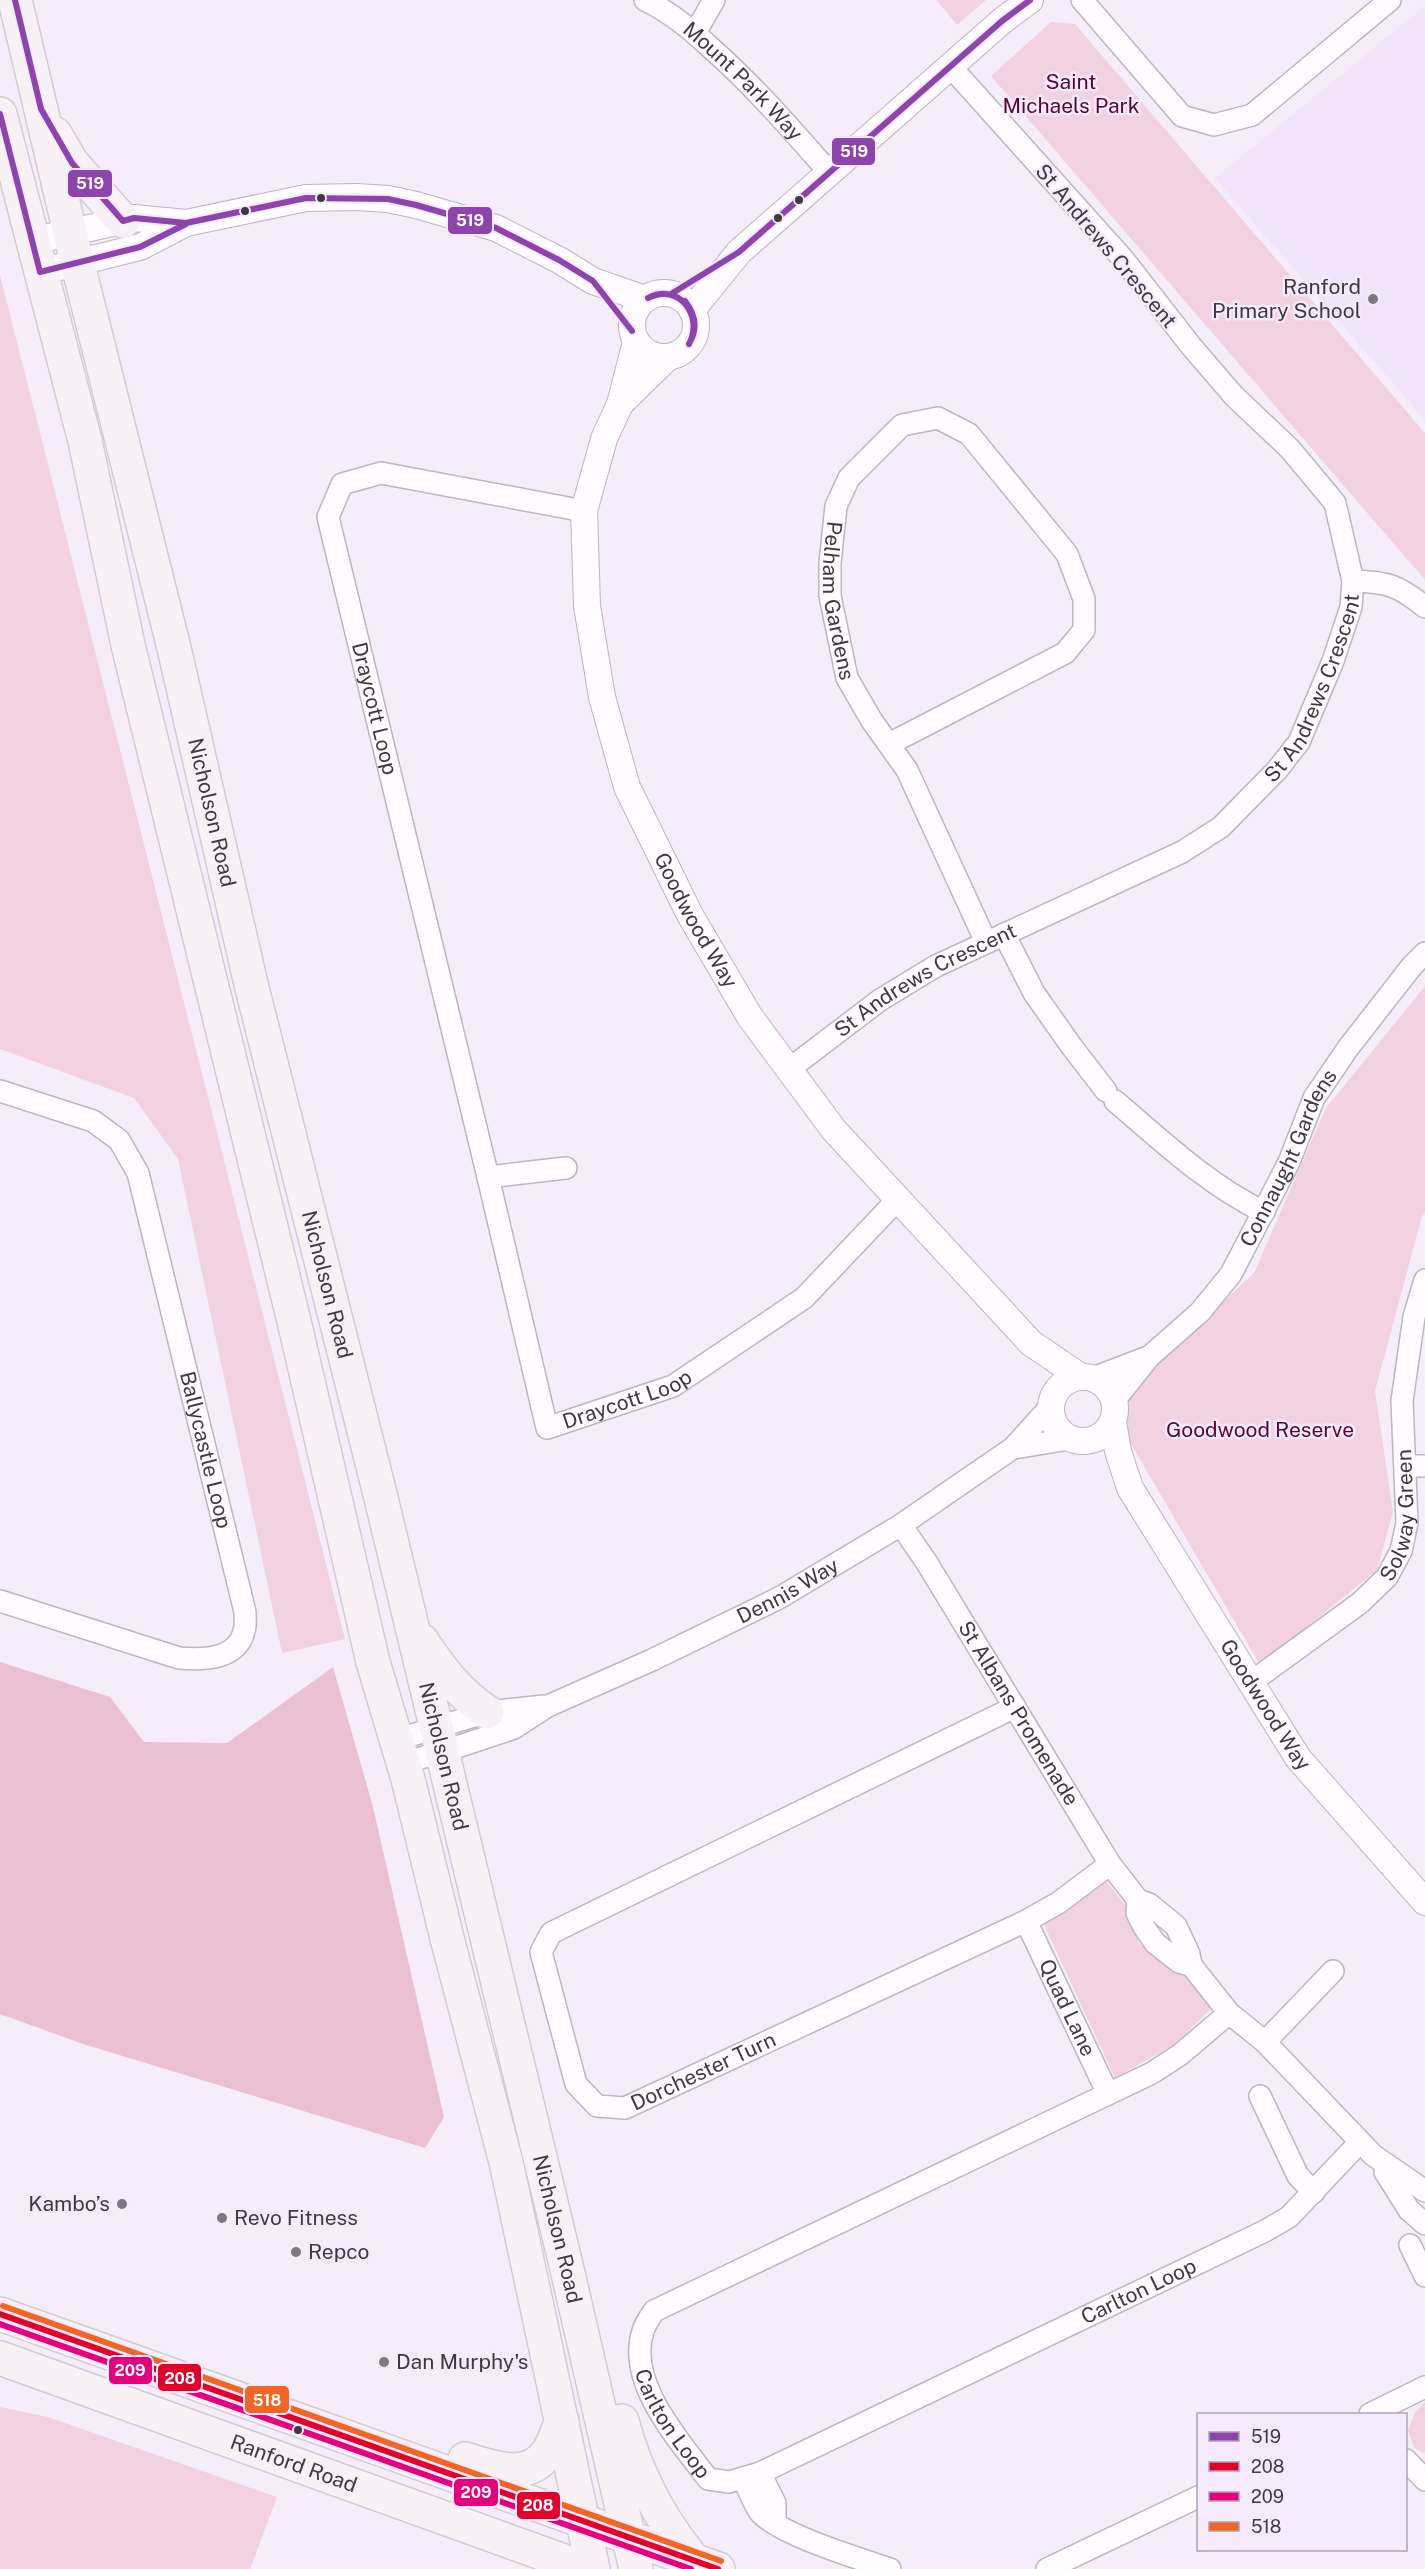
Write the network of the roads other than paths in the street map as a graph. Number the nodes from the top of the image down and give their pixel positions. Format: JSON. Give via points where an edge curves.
{"nodes":[{"id":1,"x":15,"y":0,"type":"edge"},
{"id":2,"x":645,"y":0,"type":"edge"},
{"id":3,"x":714,"y":0,"type":"edge"},
{"id":4,"x":1030,"y":0,"type":"edge"},
{"id":5,"x":1082,"y":0,"type":"edge"},
{"id":6,"x":1390,"y":0,"type":"edge"},
{"id":7,"x":695,"y":33,"type":"junction"},
{"id":8,"x":950,"y":66,"type":"junction"},
{"id":9,"x":41,"y":109,"type":"junction"},
{"id":10,"x":0,"y":114,"type":"edge"},
{"id":11,"x":829,"y":172,"type":"junction"},
{"id":12,"x":123,"y":221,"type":"junction"},
{"id":13,"x":186,"y":223,"type":"junction"},
{"id":14,"x":74,"y":248,"type":"junction"},
{"id":15,"x":739,"y":252,"type":"junction"},
{"id":16,"x":36,"y":257,"type":"junction"},
{"id":17,"x":593,"y":280,"type":"junction"},
{"id":18,"x":671,"y":294,"type":"junction"},
{"id":19,"x":645,"y":299,"type":"junction"},
{"id":20,"x":692,"y":310,"type":"junction"},
{"id":21,"x":634,"y":337,"type":"junction"},
{"id":22,"x":668,"y":357,"type":"junction"},
{"id":23,"x":620,"y":404,"type":"junction"},
{"id":24,"x":584,"y":511,"type":"junction"},
{"id":25,"x":1353,"y":580,"type":"junction"},
{"id":26,"x":1425,"y":607,"type":"edge"},
{"id":27,"x":889,"y":744,"type":"junction"},
{"id":28,"x":995,"y":938,"type":"junction"},
{"id":29,"x":1425,"y":953,"type":"edge"},
{"id":30,"x":788,"y":1070,"type":"junction"},
{"id":31,"x":0,"y":1091,"type":"edge"},
{"id":32,"x":566,"y":1168,"type":"dead end"},
{"id":33,"x":488,"y":1177,"type":"junction"},
{"id":34,"x":899,"y":1198,"type":"junction"},
{"id":35,"x":1264,"y":1212,"type":"junction"},
{"id":36,"x":1425,"y":1280,"type":"edge"},
{"id":37,"x":1031,"y":1343,"type":"junction"},
{"id":38,"x":1149,"y":1357,"type":"junction"},
{"id":39,"x":1087,"y":1378,"type":"junction"},
{"id":40,"x":1053,"y":1401,"type":"junction"},
{"id":41,"x":1114,"y":1411,"type":"junction"},
{"id":42,"x":1075,"y":1440,"type":"junction"},
{"id":43,"x":1013,"y":1448,"type":"junction"},
{"id":44,"x":1416,"y":1466,"type":"edge"},
{"id":45,"x":1130,"y":1488,"type":"junction"},
{"id":46,"x":901,"y":1525,"type":"junction"},
{"id":47,"x":0,"y":1601,"type":"edge"},
{"id":48,"x":412,"y":1627,"type":"junction"},
{"id":49,"x":1251,"y":1683,"type":"junction"},
{"id":50,"x":548,"y":1706,"type":"junction"},
{"id":51,"x":1015,"y":1707,"type":"junction"},
{"id":52,"x":487,"y":1712,"type":"junction"},
{"id":53,"x":439,"y":1740,"type":"junction"},
{"id":54,"x":399,"y":1752,"type":"junction"},
{"id":55,"x":1110,"y":1864,"type":"junction"},
{"id":56,"x":1422,"y":1893,"type":"edge"},
{"id":57,"x":1026,"y":1921,"type":"junction"},
{"id":58,"x":1333,"y":1971,"type":"dead end"},
{"id":59,"x":1229,"y":2013,"type":"junction"},
{"id":60,"x":1265,"y":2042,"type":"junction"},
{"id":61,"x":1108,"y":2094,"type":"junction"},
{"id":62,"x":1260,"y":2096,"type":"dead end"},
{"id":63,"x":1366,"y":2148,"type":"junction"},
{"id":64,"x":1425,"y":2191,"type":"edge"},
{"id":65,"x":1314,"y":2192,"type":"junction"},
{"id":66,"x":1425,"y":2224,"type":"edge"},
{"id":67,"x":1410,"y":2245,"type":"dead end"},
{"id":68,"x":567,"y":2269,"type":"junction"},
{"id":69,"x":1425,"y":2276,"type":"edge"},
{"id":70,"x":0,"y":2314,"type":"edge"},
{"id":71,"x":0,"y":2358,"type":"edge"},
{"id":72,"x":63,"y":2381,"type":"junction"},
{"id":73,"x":0,"y":2382,"type":"edge"},
{"id":74,"x":1425,"y":2388,"type":"edge"},
{"id":75,"x":1376,"y":2413,"type":"edge"},
{"id":76,"x":562,"y":2421,"type":"junction"},
{"id":77,"x":317,"y":2427,"type":"junction"},
{"id":78,"x":1407,"y":2461,"type":"edge"},
{"id":79,"x":751,"y":2475,"type":"junction"},
{"id":80,"x":1425,"y":2480,"type":"edge"},
{"id":81,"x":1197,"y":2497,"type":"edge"},
{"id":82,"x":583,"y":2521,"type":"junction"},
{"id":83,"x":629,"y":2537,"type":"junction"},
{"id":84,"x":534,"y":2559,"type":"edge"},
{"id":85,"x":705,"y":2564,"type":"edge"},
{"id":86,"x":586,"y":2569,"type":"edge"},
{"id":87,"x":593,"y":2569,"type":"edge"},
{"id":88,"x":636,"y":2569,"type":"edge"},
{"id":89,"x":890,"y":2569,"type":"edge"},
{"id":90,"x":1047,"y":2569,"type":"edge"}],
"edges":[{"from":1,"to":9,"type":"main road","name":"Nicholson Road"},
{"from":2,"to":7,"type":"street","name":"Mount Park Way"},
{"from":3,"to":7,"type":"street"},
{"from":4,"to":8,"type":"street"},
{"from":5,"to":6,"type":"street","via":[[1182,116],[1214,125],[1252,115]]},
{"from":7,"to":11,"type":"street","name":"Mount Park Way","via":[[752,85]]},
{"from":8,"to":11,"type":"street"},
{"from":8,"to":25,"type":"street","name":"St Andrews Crescent","via":[[1124,260],[1234,396],[1290,449],[1335,503]]},
{"from":9,"to":12,"type":"main road","via":[[72,163]]},
{"from":9,"to":14,"type":"main road","name":"Nicholson Road"},
{"from":10,"to":16,"type":"main road","name":"Nicholson Road"},
{"from":11,"to":15,"type":"street"},
{"from":12,"to":13,"type":"street","via":[[134,218]]},
{"from":12,"to":14,"type":"street"},
{"from":13,"to":14,"type":"street","via":[[140,247]]},
{"from":13,"to":17,"type":"street","via":[[306,198],[388,199],[496,228]]},
{"from":14,"to":16,"type":"street"},
{"from":14,"to":48,"type":"main road","name":"Nicholson Road","via":[[174,648],[251,984]]},
{"from":15,"to":18,"type":"street"},
{"from":15,"to":20,"type":"street"},
{"from":16,"to":54,"type":"main road","name":"Nicholson Road","via":[[85,441],[128,645],[294,1321],[373,1662]]},
{"from":17,"to":19,"type":"street"},
{"from":17,"to":21,"type":"street"},
{"from":18,"to":19,"type":"street"},
{"from":18,"to":20,"type":"street"},
{"from":19,"to":21,"type":"street","via":[[632,320]]},
{"from":20,"to":22,"type":"street","via":[[696,322],[692,340],[686,349]]},
{"from":21,"to":22,"type":"street","via":[[645,352]]},
{"from":21,"to":23,"type":"street","name":"Goodwood Way"},
{"from":22,"to":23,"type":"street","name":"Goodwood Way"},
{"from":23,"to":24,"type":"street","name":"Goodwood Way","via":[[604,439]]},
{"from":24,"to":30,"type":"street","name":"Goodwood Way","via":[[587,606],[602,697],[627,787],[690,915],[750,1017]]},
{"from":24,"to":33,"type":"street","name":"Draycott Loop","via":[[381,473],[342,484],[328,517]]},
{"from":25,"to":26,"type":"street","via":[[1403,589]]},
{"from":25,"to":28,"type":"street","name":"St Andrews Crescent","via":[[1351,607],[1299,742],[1221,827],[1182,852]]},
{"from":27,"to":27,"type":"street","name":"Pelham Gardens","via":[[847,678],[830,596],[836,506],[849,478],[902,425],[938,418],[969,434],[1067,554],[1084,599],[1084,630],[1065,653]]},
{"from":27,"to":28,"type":"street","name":"Pelham Gardens"},
{"from":28,"to":30,"type":"street","name":"St Andrews Crescent","via":[[936,966],[880,1000]]},
{"from":28,"to":35,"type":"street","name":"Pelham Gardens","via":[[1111,1096],[1207,1178]]},
{"from":29,"to":35,"type":"street","name":"Connaught Gardens","via":[[1355,1039],[1314,1098]]},
{"from":30,"to":34,"type":"street","name":"Goodwood Way","via":[[834,1130]]},
{"from":31,"to":47,"type":"street","name":"Ballycastle Loop","via":[[93,1121],[119,1140],[138,1173],[245,1612],[245,1631],[237,1645],[222,1656],[202,1660],[179,1658]]},
{"from":32,"to":33,"type":"street"},
{"from":33,"to":34,"type":"street","name":"Draycott Loop","via":[[547,1428],[673,1386],[804,1298]]},
{"from":34,"to":37,"type":"street","name":"Goodwood Way"},
{"from":35,"to":38,"type":"street","name":"Connaught Gardens","via":[[1231,1274],[1200,1312]]},
{"from":36,"to":44,"type":"street","name":"Solway Green","via":[[1414,1317],[1402,1401]]},
{"from":37,"to":39,"type":"street","name":"Goodwood Way"},
{"from":37,"to":40,"type":"street","name":"Goodwood Way"},
{"from":38,"to":39,"type":"street","name":"Connaught Gardens"},
{"from":38,"to":41,"type":"street","name":"Connaught Gardens"},
{"from":39,"to":40,"type":"street","via":[[1065,1382]]},
{"from":39,"to":41,"type":"street","name":"Goodwood Way","via":[[1110,1390]]},
{"from":40,"to":42,"type":"street","name":"Goodwood Way","via":[[1056,1427]]},
{"from":40,"to":43,"type":"street","name":"Dennis Way"},
{"from":41,"to":42,"type":"street","via":[[1104,1434],[1095,1440]]},
{"from":41,"to":45,"type":"street","name":"Goodwood Way","via":[[1118,1451]]},
{"from":42,"to":43,"type":"street","name":"Dennis Way"},
{"from":42,"to":45,"type":"street","name":"Goodwood Way"},
{"from":43,"to":46,"type":"street","name":"Dennis Way"},
{"from":44,"to":49,"type":"street","name":"Solway Green","via":[[1401,1551],[1387,1577],[1360,1603]]},
{"from":45,"to":49,"type":"street","name":"Goodwood Way"},
{"from":46,"to":50,"type":"street","name":"Dennis Way","via":[[779,1598]]},
{"from":46,"to":51,"type":"street","name":"St Albans Promenade"},
{"from":48,"to":52,"type":"main road","via":[[441,1670]]},
{"from":48,"to":53,"type":"main road","name":"Nicholson Road"},
{"from":49,"to":56,"type":"street","name":"Goodwood Way","via":[[1298,1758]]},
{"from":50,"to":52,"type":"street","name":"Dennis Way"},
{"from":50,"to":53,"type":"street","name":"Dennis Way","via":[[514,1728]]},
{"from":51,"to":55,"type":"street","name":"St Albans Promenade"},
{"from":51,"to":57,"type":"street","name":"Dorchester Turn","via":[[551,1933],[541,1952],[576,2084],[597,2106],[626,2108]]},
{"from":52,"to":53,"type":"street","name":"Dennis Way"},
{"from":53,"to":54,"type":"street","name":"Dennis Way"},
{"from":53,"to":68,"type":"main road","name":"Nicholson Road"},
{"from":54,"to":76,"type":"main road","name":"Nicholson Road","via":[[506,2162]]},
{"from":55,"to":57,"type":"street","name":"Dorchester Turn","via":[[1058,1903]]},
{"from":55,"to":59,"type":"street","name":"St Albans Promenade","via":[[1138,1900],[1176,1926],[1191,1965]]},
{"from":57,"to":61,"type":"street","name":"Quad Lane"},
{"from":58,"to":60,"type":"street"},
{"from":59,"to":60,"type":"street","name":"St Albans Promenade"},
{"from":59,"to":61,"type":"street","name":"Carlton Loop","via":[[1152,2073]]},
{"from":60,"to":63,"type":"street","name":"St Albans Promenade"},
{"from":61,"to":79,"type":"street","name":"Carlton Loop","via":[[654,2311],[642,2332],[641,2363],[654,2405],[708,2478],[729,2482]]},
{"from":62,"to":65,"type":"street","via":[[1299,2176]]},
{"from":63,"to":64,"type":"street","name":"St Albans Promenade"},
{"from":63,"to":65,"type":"street","name":"Carlton Loop"},
{"from":63,"to":66,"type":"street","name":"St Albans Promenade","via":[[1409,2210]]},
{"from":65,"to":79,"type":"street","name":"Carlton Loop","via":[[1289,2217],[1265,2231]]},
{"from":67,"to":69,"type":"street"},
{"from":68,"to":83,"type":"main road","name":"Nicholson Road"},
{"from":68,"to":85,"type":"main road","via":[[595,2317],[629,2449],[648,2490],[674,2537]]},
{"from":70,"to":77,"type":"main road","name":"Ranford Road"},
{"from":71,"to":72,"type":"main road","name":"Ranford Road"},
{"from":72,"to":73,"type":"main road"},
{"from":72,"to":84,"type":"main road","name":"Ranford Road"},
{"from":74,"to":75,"type":"street"},
{"from":76,"to":77,"type":"main road","via":[[549,2452],[539,2462],[510,2471],[361,2429]]},
{"from":76,"to":82,"type":"main road","name":"Nicholson Road"},
{"from":77,"to":82,"type":"main road","name":"Ranford Road"},
{"from":78,"to":80,"type":"street"},
{"from":79,"to":89,"type":"street","via":[[760,2513],[801,2538]]},
{"from":81,"to":90,"type":"street"},
{"from":82,"to":83,"type":"main road","name":"Ranford Road"},
{"from":82,"to":87,"type":"main road","name":"Nicholson Road"},
{"from":83,"to":85,"type":"main road","name":"Ranford Road"},
{"from":83,"to":88,"type":"main road","name":"Nicholson Road"},
{"from":84,"to":86,"type":"main road","name":"Ranford Road"}]}
